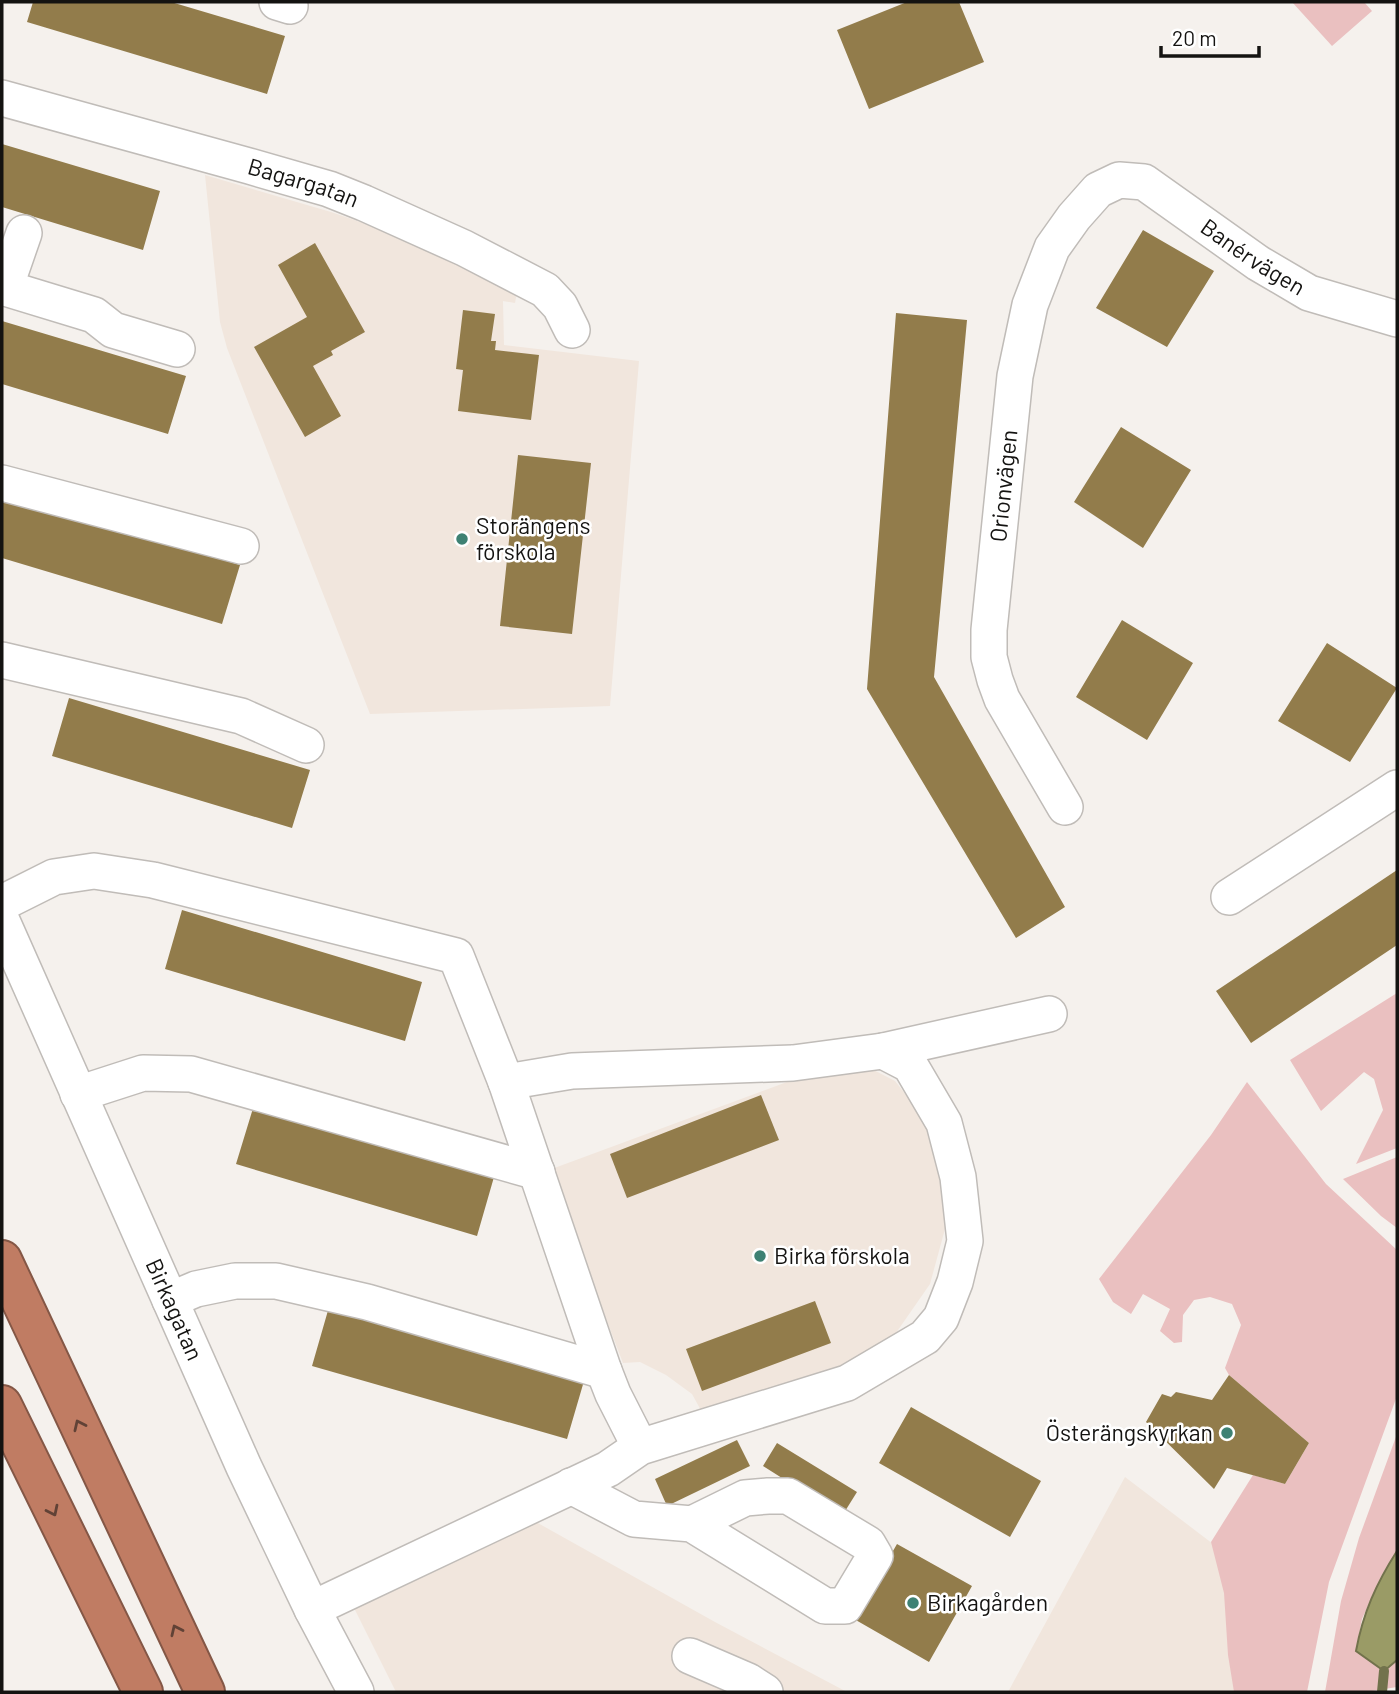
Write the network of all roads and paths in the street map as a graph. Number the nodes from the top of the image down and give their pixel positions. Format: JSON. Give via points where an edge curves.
{"nodes":[{"id":1,"x":2,"y":98,"type":"edge"},
{"id":2,"x":1119,"y":180,"type":"joint"},
{"id":3,"x":24,"y":233,"type":"dead end"},
{"id":4,"x":3,"y":287,"type":"edge"},
{"id":5,"x":1397,"y":319,"type":"edge"},
{"id":6,"x":572,"y":330,"type":"dead end"},
{"id":7,"x":177,"y":349,"type":"dead end"},
{"id":8,"x":2,"y":483,"type":"edge"},
{"id":9,"x":241,"y":546,"type":"dead end"},
{"id":10,"x":2,"y":660,"type":"edge"},
{"id":11,"x":306,"y":745,"type":"dead end"},
{"id":12,"x":1397,"y":788,"type":"edge"},
{"id":13,"x":1065,"y":807,"type":"dead end"},
{"id":14,"x":1229,"y":897,"type":"dead end"},
{"id":15,"x":2,"y":903,"type":"edge"},
{"id":16,"x":2,"y":921,"type":"edge"},
{"id":17,"x":1049,"y":1014,"type":"dead end"},
{"id":18,"x":883,"y":1051,"type":"junction"},
{"id":19,"x":506,"y":1082,"type":"junction"},
{"id":20,"x":78,"y":1094,"type":"junction"},
{"id":21,"x":537,"y":1172,"type":"junction"},
{"id":22,"x":2,"y":1260,"type":"edge"},
{"id":23,"x":170,"y":1300,"type":"junction"},
{"id":24,"x":604,"y":1371,"type":"junction"},
{"id":25,"x":2,"y":1405,"type":"edge"},
{"id":26,"x":640,"y":1447,"type":"junction"},
{"id":27,"x":571,"y":1486,"type":"junction"},
{"id":28,"x":692,"y":1524,"type":"junction"},
{"id":29,"x":312,"y":1609,"type":"junction"},
{"id":30,"x":690,"y":1656,"type":"dead end"},
{"id":31,"x":143,"y":1692,"type":"edge"},
{"id":32,"x":205,"y":1692,"type":"edge"},
{"id":33,"x":356,"y":1692,"type":"edge"},
{"id":34,"x":765,"y":1692,"type":"edge"}],
"edges":[{"from":1,"to":6,"type":"street","name":"Bagargatan","via":[[329,189],[364,203],[545,290]]},
{"from":2,"to":5,"type":"street","name":"Banérvägen","via":[[1144,182],[1258,264],[1309,293]]},
{"from":2,"to":13,"type":"street","name":"Orionvägen","via":[[1098,190],[1074,217],[1052,248],[1030,305],[1015,376],[989,630],[989,657],[1003,699]]},
{"from":3,"to":4,"type":"street"},
{"from":4,"to":7,"type":"street","via":[[94,315],[113,330]]},
{"from":8,"to":9,"type":"street"},
{"from":10,"to":11,"type":"street","via":[[241,716]]},
{"from":12,"to":14,"type":"street"},
{"from":15,"to":19,"type":"street","via":[[54,877],[94,871],[153,880],[456,956]]},
{"from":16,"to":20,"type":"street","name":"Birkagatan"},
{"from":17,"to":18,"type":"street"},
{"from":18,"to":19,"type":"street","via":[[793,1063],[572,1071]]},
{"from":18,"to":26,"type":"street","via":[[911,1066],[944,1123],[958,1177],[965,1241],[942,1318],[925,1337],[847,1383]]},
{"from":19,"to":21,"type":"street"},
{"from":20,"to":21,"type":"street","via":[[143,1073],[191,1074]]},
{"from":20,"to":23,"type":"street","name":"Birkagatan"},
{"from":21,"to":24,"type":"street"},
{"from":32,"to":22,"type":"highway","one_way":true},
{"from":23,"to":24,"type":"street","via":[[235,1281],[276,1280]]},
{"from":23,"to":29,"type":"street","name":"Birkagatan"},
{"from":24,"to":26,"type":"street"},
{"from":25,"to":31,"type":"highway","one_way":true},
{"from":26,"to":27,"type":"street"},
{"from":27,"to":28,"type":"street","via":[[634,1519]]},
{"from":27,"to":29,"type":"street"},
{"from":28,"to":28,"type":"street","via":[[825,1606],[845,1606],[875,1556],[868,1544],[788,1496],[746,1498]]},
{"from":29,"to":33,"type":"street","name":"Birkagatan"},
{"from":30,"to":34,"type":"street"}]}
